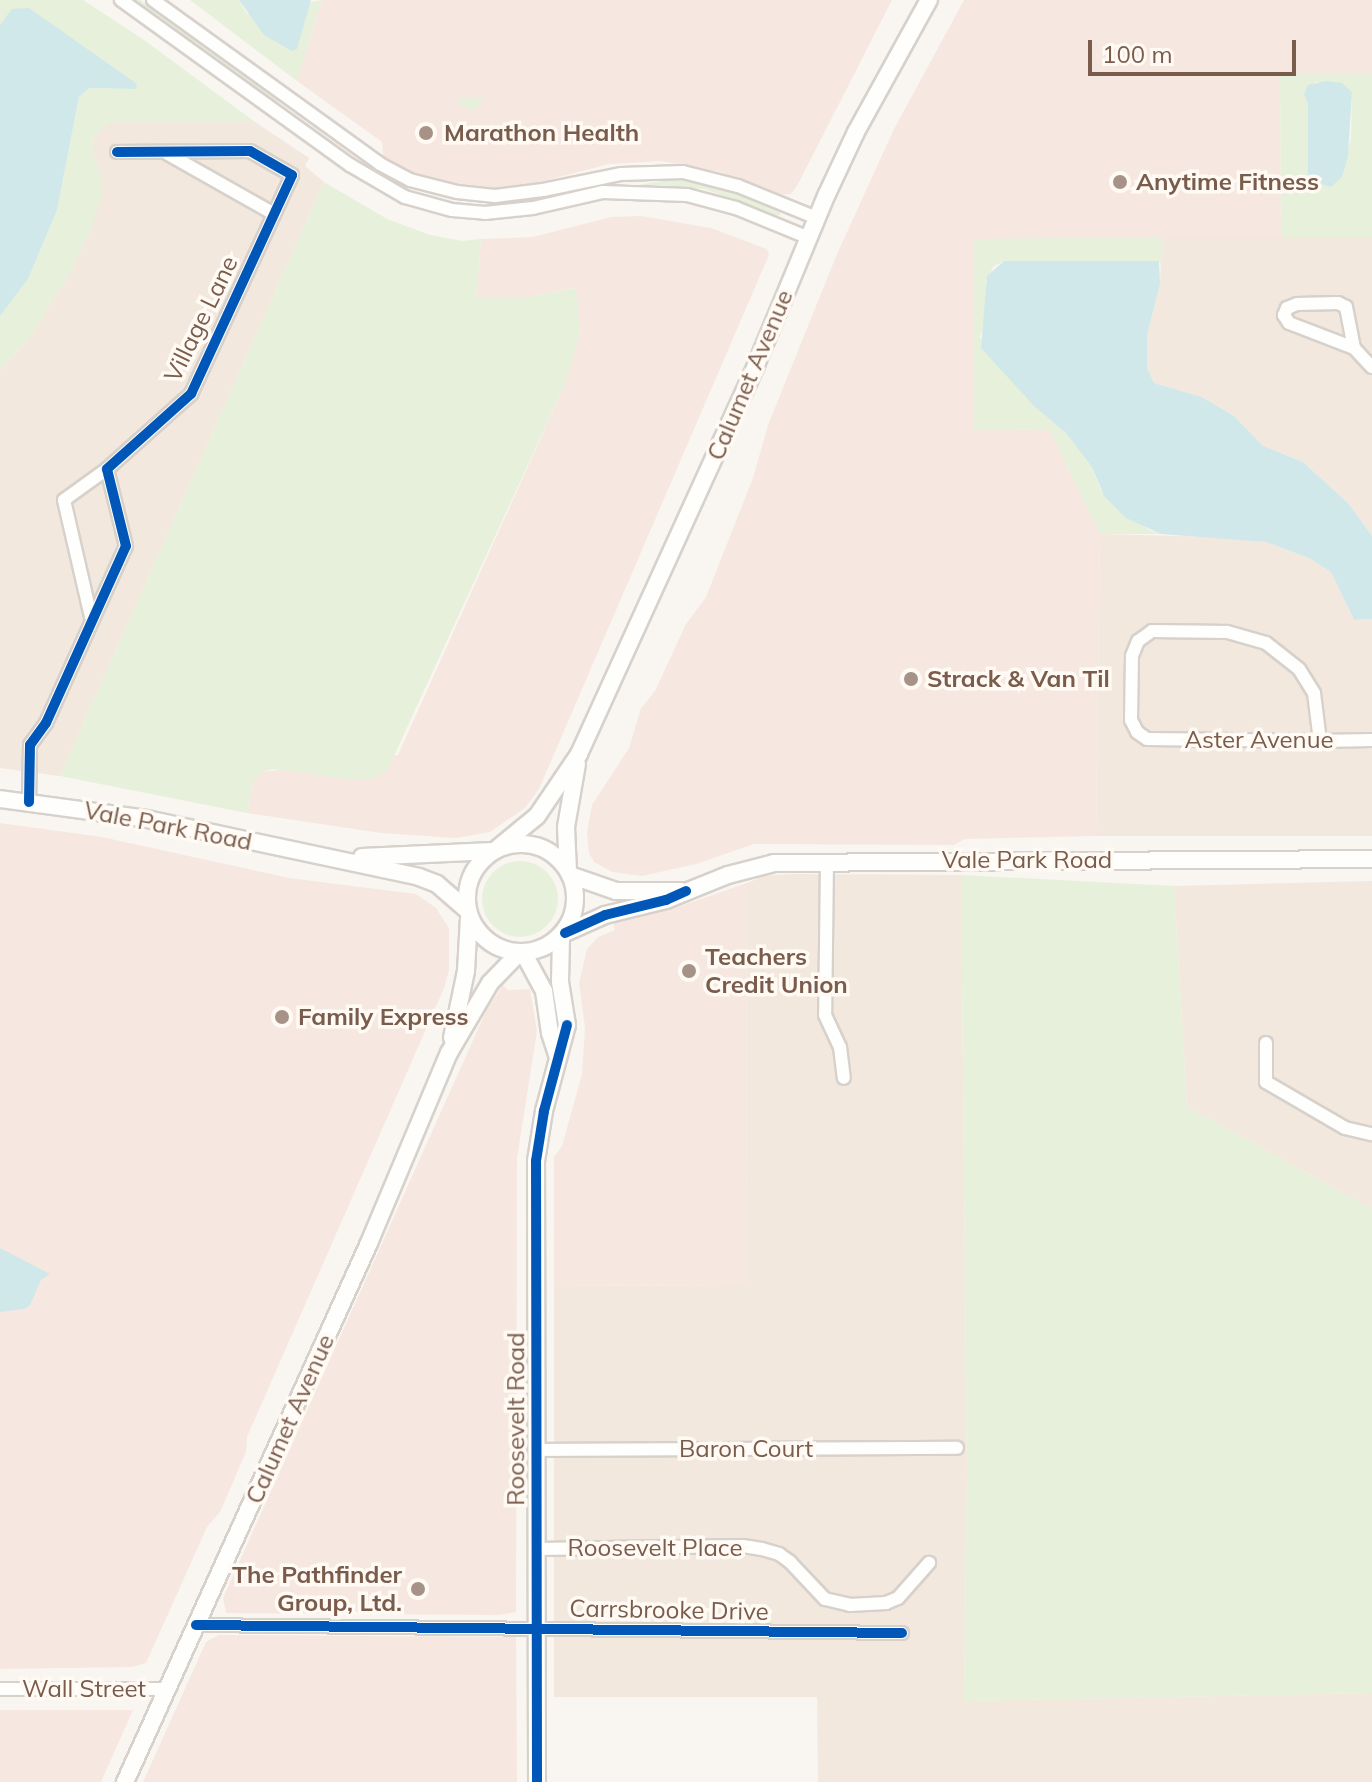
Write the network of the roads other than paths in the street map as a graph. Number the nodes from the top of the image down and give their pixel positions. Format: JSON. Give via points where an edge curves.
{"nodes":[{"id":1,"x":121,"y":0,"type":"edge"},
{"id":2,"x":153,"y":0,"type":"edge"},
{"id":3,"x":929,"y":0,"type":"edge"},
{"id":4,"x":117,"y":152,"type":"dead end"},
{"id":5,"x":167,"y":154,"type":"junction"},
{"id":6,"x":274,"y":214,"type":"junction"},
{"id":7,"x":817,"y":218,"type":"junction"},
{"id":8,"x":809,"y":238,"type":"junction"},
{"id":9,"x":1354,"y":348,"type":"junction"},
{"id":10,"x":1372,"y":367,"type":"edge"},
{"id":11,"x":107,"y":469,"type":"junction"},
{"id":12,"x":91,"y":617,"type":"junction"},
{"id":13,"x":1372,"y":740,"type":"edge"},
{"id":14,"x":1320,"y":741,"type":"junction"},
{"id":15,"x":579,"y":754,"type":"junction"},
{"id":16,"x":0,"y":799,"type":"edge"},
{"id":17,"x":29,"y":802,"type":"junction"},
{"id":18,"x":495,"y":850,"type":"junction"},
{"id":19,"x":336,"y":857,"type":"junction"},
{"id":20,"x":1372,"y":859,"type":"edge"},
{"id":21,"x":827,"y":862,"type":"junction"},
{"id":22,"x":569,"y":873,"type":"junction"},
{"id":23,"x":686,"y":891,"type":"junction"},
{"id":24,"x":468,"y":914,"type":"junction"},
{"id":25,"x":563,"y":935,"type":"junction"},
{"id":26,"x":521,"y":954,"type":"junction"},
{"id":27,"x":1266,"y":1043,"type":"dead end"},
{"id":28,"x":449,"y":1053,"type":"junction"},
{"id":29,"x":558,"y":1058,"type":"junction"},
{"id":30,"x":844,"y":1078,"type":"dead end"},
{"id":31,"x":1372,"y":1134,"type":"edge"},
{"id":32,"x":957,"y":1448,"type":"dead end"},
{"id":33,"x":536,"y":1450,"type":"junction"},
{"id":34,"x":537,"y":1549,"type":"junction"},
{"id":35,"x":929,"y":1563,"type":"dead end"},
{"id":36,"x":196,"y":1625,"type":"junction"},
{"id":37,"x":537,"y":1629,"type":"junction"},
{"id":38,"x":902,"y":1633,"type":"dead end"},
{"id":39,"x":0,"y":1689,"type":"edge"},
{"id":40,"x":167,"y":1689,"type":"junction"},
{"id":41,"x":125,"y":1782,"type":"edge"},
{"id":42,"x":537,"y":1782,"type":"edge"}],
"edges":[{"from":1,"to":8,"type":"street","via":[[350,165],[405,197],[485,213],[603,192],[687,195],[736,208]]},
{"from":2,"to":7,"type":"street","via":[[370,157],[410,180],[495,196],[621,174],[683,172],[738,186]]},
{"from":3,"to":7,"type":"main road","name":"Calumet Avenue","via":[[856,132]]},
{"from":4,"to":5,"type":"street","name":"Village Lane"},
{"from":5,"to":6,"type":"street","name":"Village Lane"},
{"from":5,"to":6,"type":"street","name":"Village Lane","via":[[250,151],[292,175]]},
{"from":6,"to":11,"type":"street","name":"Village Lane","via":[[191,394]]},
{"from":7,"to":8,"type":"main road","name":"Calumet Avenue"},
{"from":8,"to":15,"type":"main road","name":"Calumet Avenue"},
{"from":9,"to":9,"type":"street","via":[[1346,307],[1338,303],[1287,308],[1289,323]]},
{"from":9,"to":10,"type":"street"},
{"from":11,"to":12,"type":"street","via":[[126,546]]},
{"from":11,"to":12,"type":"street","name":"Village Lane","via":[[64,500]]},
{"from":12,"to":17,"type":"street","via":[[46,723],[30,745]]},
{"from":13,"to":14,"type":"street","name":"Aster Avenue"},
{"from":14,"to":14,"type":"street","name":"Aster Avenue","via":[[1314,693],[1299,669],[1266,643],[1212,631],[1152,631],[1138,641],[1132,656],[1131,720],[1147,739]]},
{"from":15,"to":18,"type":"main road","name":"Calumet Avenue","via":[[537,816]]},
{"from":15,"to":22,"type":"main road","name":"Calumet Avenue","via":[[566,827]]},
{"from":16,"to":17,"type":"main road","name":"Vale Park Road"},
{"from":17,"to":19,"type":"main road","name":"Vale Park Road","via":[[147,819]]},
{"from":18,"to":19,"type":"main road","name":"Vale Park Road"},
{"from":18,"to":22,"type":"main road","via":[[516,844],[539,847]]},
{"from":18,"to":24,"type":"main road","via":[[471,875]]},
{"from":19,"to":24,"type":"main road","name":"Vale Park Road","via":[[425,878]]},
{"from":20,"to":21,"type":"main road","name":"Vale Park Road"},
{"from":21,"to":23,"type":"main road","name":"Vale Park Road","via":[[752,868]]},
{"from":21,"to":30,"type":"street","via":[[825,1015],[840,1047]]},
{"from":22,"to":23,"type":"main road","name":"Vale Park Road","via":[[616,891]]},
{"from":22,"to":25,"type":"main road","via":[[575,904]]},
{"from":23,"to":25,"type":"main road","name":"Vale Park Road","via":[[605,915]]},
{"from":24,"to":26,"type":"main road","via":[[492,944]]},
{"from":24,"to":28,"type":"main road","name":"Calumet Avenue","via":[[466,971]]},
{"from":25,"to":26,"type":"main road","via":[[545,948]]},
{"from":25,"to":29,"type":"main road","name":"Roosevelt Road","via":[[559,976],[567,1025]]},
{"from":26,"to":28,"type":"main road","name":"Calumet Avenue","via":[[490,983]]},
{"from":26,"to":29,"type":"main road","name":"Roosevelt Road","via":[[547,999]]},
{"from":27,"to":31,"type":"street","via":[[1266,1082],[1345,1128]]},
{"from":28,"to":36,"type":"main road","name":"Calumet Avenue"},
{"from":29,"to":33,"type":"main road","name":"Roosevelt Road","via":[[536,1149]]},
{"from":32,"to":33,"type":"street","name":"Baron Court"},
{"from":33,"to":34,"type":"main road","name":"Roosevelt Road"},
{"from":34,"to":35,"type":"street","name":"Roosevelt Place","via":[[762,1549],[790,1562],[825,1599],[850,1605],[898,1598]]},
{"from":34,"to":37,"type":"main road","name":"Roosevelt Road"},
{"from":36,"to":37,"type":"street","name":"Carrsbrooke Drive"},
{"from":36,"to":40,"type":"main road","name":"Calumet Avenue"},
{"from":37,"to":38,"type":"street","name":"Carrsbrooke Drive"},
{"from":37,"to":42,"type":"main road","name":"Roosevelt Road"},
{"from":39,"to":40,"type":"street","name":"Wall Street"},
{"from":40,"to":41,"type":"main road","name":"Calumet Avenue"}]}
